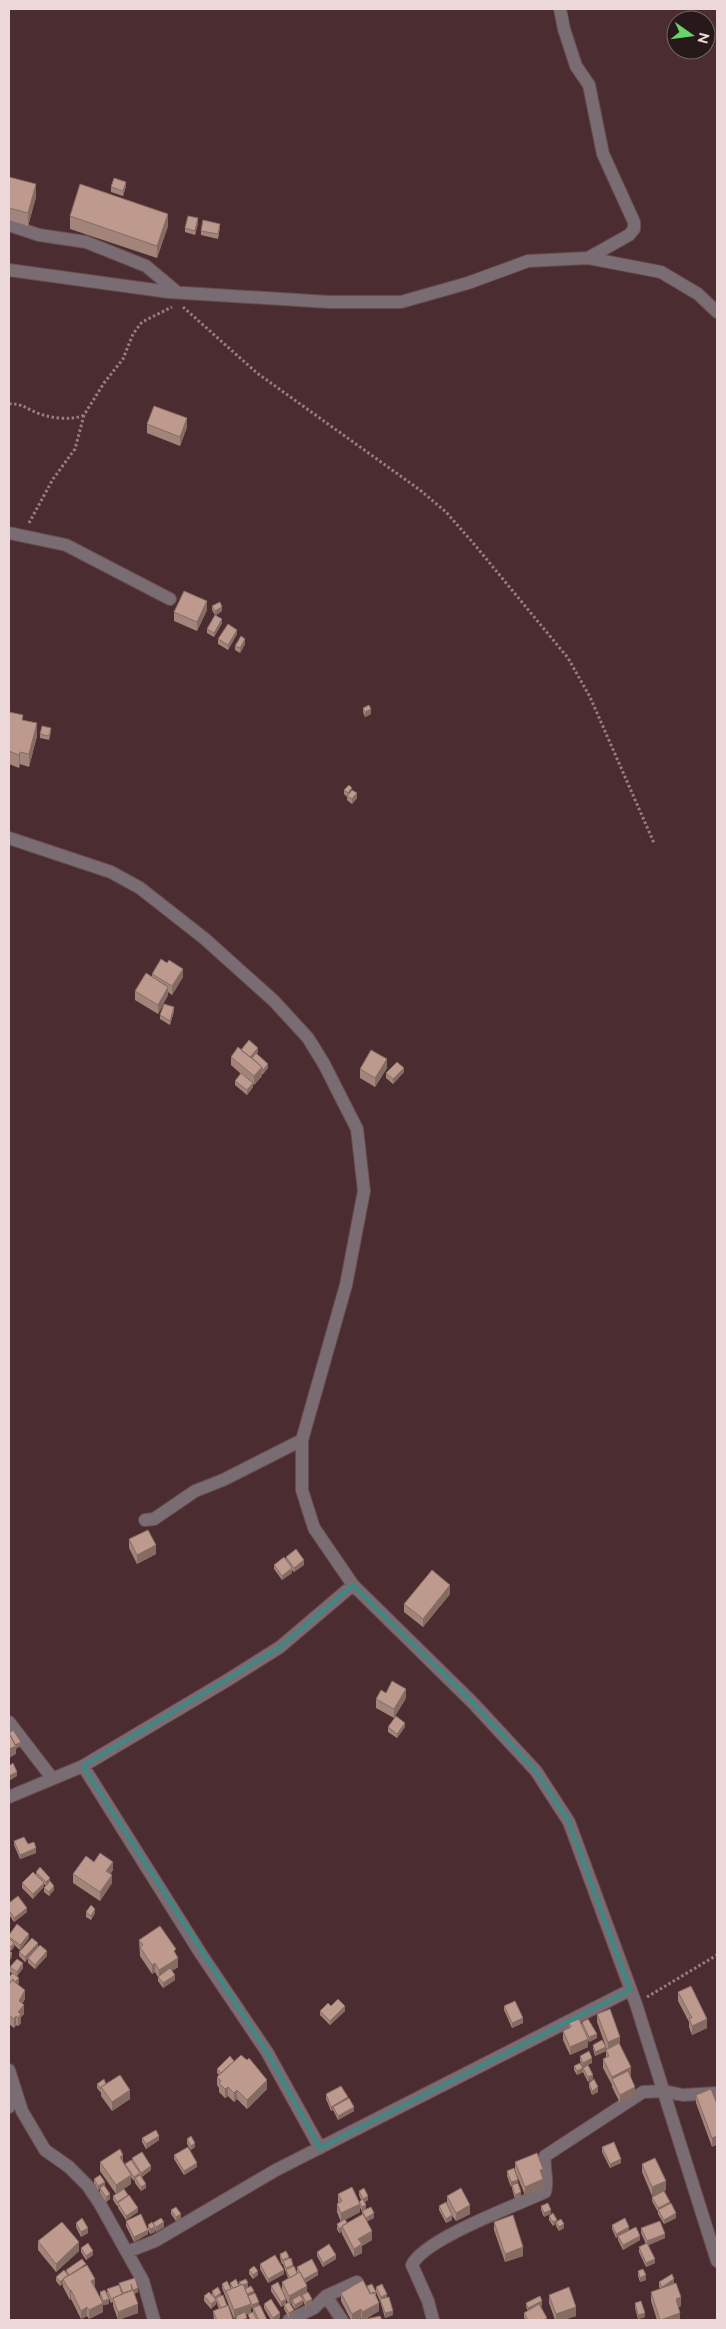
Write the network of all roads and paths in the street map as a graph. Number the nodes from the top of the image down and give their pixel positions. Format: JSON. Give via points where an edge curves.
{"nodes":[{"id":1,"x":560,"y":9,"type":"edge"},
{"id":2,"x":9,"y":225,"type":"edge"},
{"id":3,"x":588,"y":258,"type":"junction"},
{"id":4,"x":9,"y":270,"type":"edge"},
{"id":5,"x":177,"y":297,"type":"junction"},
{"id":6,"x":717,"y":312,"type":"edge"},
{"id":7,"x":9,"y":404,"type":"edge"},
{"id":8,"x":84,"y":415,"type":"junction"},
{"id":9,"x":10,"y":533,"type":"edge"},
{"id":10,"x":170,"y":599,"type":"dead end"},
{"id":11,"x":9,"y":838,"type":"edge"},
{"id":12,"x":654,"y":843,"type":"dead end"},
{"id":13,"x":302,"y":1440,"type":"junction"},
{"id":14,"x":145,"y":1520,"type":"dead end"},
{"id":15,"x":353,"y":1585,"type":"junction"},
{"id":16,"x":9,"y":1722,"type":"edge"},
{"id":17,"x":83,"y":1766,"type":"junction"},
{"id":18,"x":52,"y":1778,"type":"junction"},
{"id":19,"x":9,"y":1797,"type":"edge"},
{"id":20,"x":717,"y":1955,"type":"edge"},
{"id":21,"x":630,"y":1990,"type":"junction"},
{"id":22,"x":636,"y":2004,"type":"junction"},
{"id":23,"x":9,"y":2070,"type":"edge"},
{"id":24,"x":14,"y":2089,"type":"junction"},
{"id":25,"x":664,"y":2091,"type":"junction"},
{"id":26,"x":717,"y":2093,"type":"edge"},
{"id":27,"x":9,"y":2107,"type":"edge"},
{"id":28,"x":320,"y":2148,"type":"junction"},
{"id":29,"x":127,"y":2252,"type":"junction"},
{"id":30,"x":717,"y":2261,"type":"edge"},
{"id":31,"x":357,"y":2282,"type":"edge"},
{"id":32,"x":326,"y":2296,"type":"junction"},
{"id":33,"x":154,"y":2320,"type":"edge"},
{"id":34,"x":289,"y":2320,"type":"edge"},
{"id":35,"x":342,"y":2320,"type":"edge"},
{"id":36,"x":432,"y":2320,"type":"edge"}],
"edges":[{"from":1,"to":3,"type":"street","via":[[576,66],[589,85],[603,154],[634,222],[634,229],[629,234]]},
{"from":2,"to":5,"type":"street","via":[[86,242],[146,266]]},
{"from":3,"to":5,"type":"street","via":[[528,260],[468,283],[401,302]]},
{"from":3,"to":6,"type":"street","via":[[662,272],[698,294]]},
{"from":4,"to":5,"type":"street"},
{"from":5,"to":8,"type":"path","via":[[168,310],[142,322],[133,334],[123,360]]},
{"from":5,"to":12,"type":"path","via":[[257,373],[420,490],[463,531],[568,658],[590,697]]},
{"from":7,"to":8,"type":"path","via":[[16,403],[36,413],[54,416],[78,418]]},
{"from":8,"to":9,"type":"path","via":[[75,449],[53,479],[27,526]]},
{"from":9,"to":10,"type":"street","via":[[66,545]]},
{"from":11,"to":13,"type":"street","via":[[111,872],[140,888],[205,939],[274,1001],[308,1038],[357,1129],[364,1190],[346,1285]]},
{"from":13,"to":14,"type":"street","via":[[195,1491],[154,1519]]},
{"from":13,"to":15,"type":"street","via":[[302,1490],[314,1528]]},
{"from":15,"to":17,"type":"street","via":[[280,1647]]},
{"from":15,"to":21,"type":"street","via":[[473,1703],[536,1771],[569,1822]]},
{"from":16,"to":18,"type":"street"},
{"from":17,"to":18,"type":"street"},
{"from":17,"to":28,"type":"street","via":[[267,2052]]},
{"from":18,"to":19,"type":"street"},
{"from":20,"to":22,"type":"path"},
{"from":21,"to":22,"type":"street"},
{"from":21,"to":28,"type":"street"},
{"from":22,"to":25,"type":"street"},
{"from":23,"to":24,"type":"street"},
{"from":24,"to":27,"type":"street"},
{"from":24,"to":29,"type":"street","via":[[22,2111],[45,2150],[88,2186]]},
{"from":25,"to":26,"type":"street","via":[[683,2095]]},
{"from":25,"to":30,"type":"street"},
{"from":25,"to":36,"type":"street","via":[[643,2092],[545,2156],[543,2166],[548,2184],[545,2192],[441,2239],[416,2256],[412,2265],[428,2301]]},
{"from":28,"to":29,"type":"street","via":[[268,2174],[155,2241]]},
{"from":29,"to":33,"type":"street","via":[[143,2281]]},
{"from":31,"to":32,"type":"street"},
{"from":32,"to":34,"type":"street","via":[[314,2308]]},
{"from":32,"to":35,"type":"street"}]}
